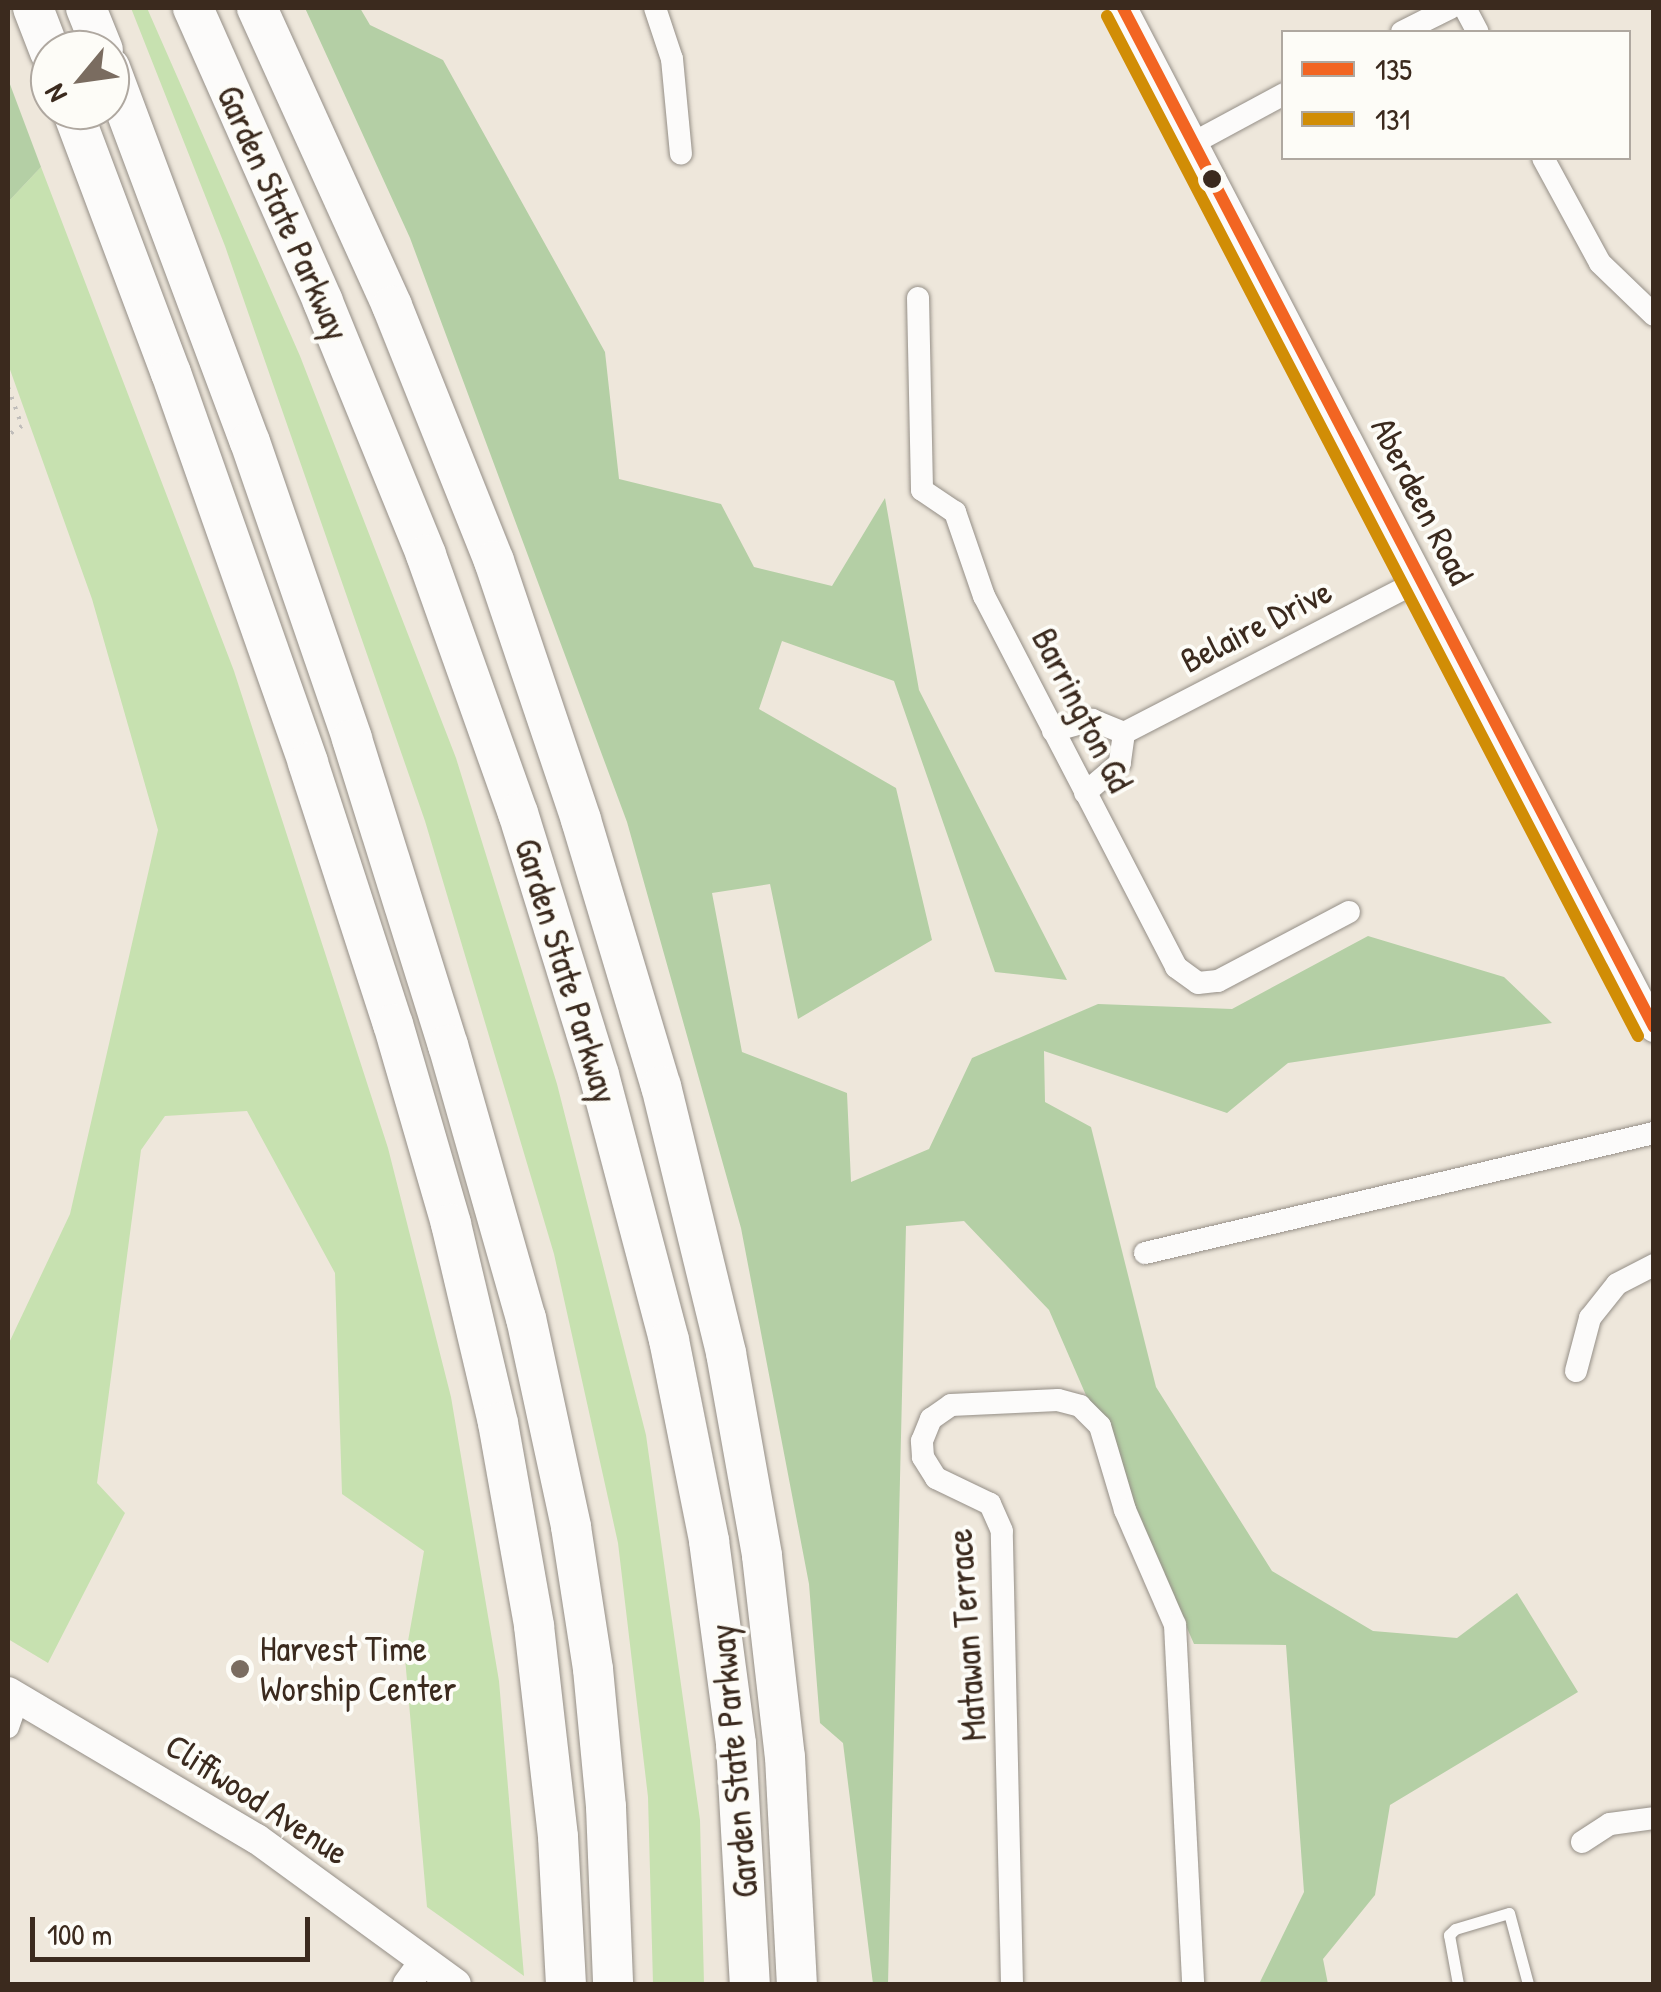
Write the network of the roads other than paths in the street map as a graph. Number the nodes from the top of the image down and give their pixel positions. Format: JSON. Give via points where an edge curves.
{"nodes":[{"id":1,"x":193,"y":8,"type":"edge"},
{"id":2,"x":257,"y":8,"type":"edge"},
{"id":3,"x":655,"y":8,"type":"edge"},
{"id":4,"x":1124,"y":8,"type":"edge"},
{"id":5,"x":1450,"y":8,"type":"edge"},
{"id":6,"x":1464,"y":8,"type":"edge"},
{"id":7,"x":1406,"y":30,"type":"edge"},
{"id":8,"x":1477,"y":30,"type":"edge"},
{"id":9,"x":1281,"y":96,"type":"edge"},
{"id":10,"x":130,"y":121,"type":"edge"},
{"id":11,"x":80,"y":130,"type":"edge"},
{"id":12,"x":1195,"y":142,"type":"junction"},
{"id":13,"x":681,"y":154,"type":"dead end"},
{"id":14,"x":1544,"y":160,"type":"edge"},
{"id":15,"x":918,"y":298,"type":"dead end"},
{"id":16,"x":1654,"y":315,"type":"edge"},
{"id":17,"x":1419,"y":580,"type":"junction"},
{"id":18,"x":1053,"y":731,"type":"junction"},
{"id":19,"x":1124,"y":733,"type":"junction"},
{"id":20,"x":1085,"y":793,"type":"junction"},
{"id":21,"x":1349,"y":912,"type":"dead end"},
{"id":22,"x":1654,"y":1028,"type":"edge"},
{"id":23,"x":1654,"y":1134,"type":"edge"},
{"id":24,"x":1145,"y":1253,"type":"dead end"},
{"id":25,"x":1654,"y":1265,"type":"edge"},
{"id":26,"x":1576,"y":1371,"type":"dead end"},
{"id":27,"x":13,"y":1695,"type":"edge"},
{"id":28,"x":8,"y":1727,"type":"edge"},
{"id":29,"x":1654,"y":1818,"type":"edge"},
{"id":30,"x":1582,"y":1842,"type":"dead end"},
{"id":31,"x":416,"y":1973,"type":"edge"},
{"id":32,"x":456,"y":1984,"type":"edge"},
{"id":33,"x":566,"y":1984,"type":"edge"},
{"id":34,"x":613,"y":1984,"type":"edge"},
{"id":35,"x":750,"y":1984,"type":"edge"},
{"id":36,"x":797,"y":1984,"type":"edge"},
{"id":37,"x":1012,"y":1984,"type":"edge"},
{"id":38,"x":1193,"y":1984,"type":"edge"},
{"id":39,"x":1458,"y":1984,"type":"edge"},
{"id":40,"x":1528,"y":1984,"type":"edge"}],
"edges":[{"from":1,"to":35,"type":"highway","name":"Garden State Parkway","via":[[426,555],[518,813],[604,1091],[669,1340],[714,1574],[736,1744]]},
{"from":2,"to":36,"type":"highway","name":"Garden State Parkway","via":[[366,244],[494,561],[582,820],[661,1086],[722,1336],[760,1539],[785,1757]]},
{"from":3,"to":13,"type":"street","via":[[672,59]]},
{"from":4,"to":12,"type":"street","name":"Aberdeen Road"},
{"from":5,"to":7,"type":"street"},
{"from":6,"to":8,"type":"street"},
{"from":9,"to":12,"type":"street"},
{"from":10,"to":34,"type":"highway","via":[[352,739],[526,1318],[565,1492],[593,1668]]},
{"from":11,"to":33,"type":"highway","via":[[302,747],[447,1207],[494,1406],[534,1626],[558,1837]]},
{"from":12,"to":17,"type":"street","name":"Aberdeen Road"},
{"from":14,"to":16,"type":"street","via":[[1586,241],[1626,292]]},
{"from":15,"to":18,"type":"street","name":"Barrington Gd","via":[[922,490],[955,512],[984,596]]},
{"from":17,"to":19,"type":"street","name":"Belaire Drive"},
{"from":17,"to":22,"type":"street","name":"Aberdeen Road"},
{"from":18,"to":19,"type":"street","via":[[1092,720]]},
{"from":18,"to":20,"type":"street","name":"Barrington Gd"},
{"from":19,"to":20,"type":"street","via":[[1120,763]]},
{"from":20,"to":21,"type":"street","name":"Barrington Gd","via":[[1176,967],[1189,980],[1218,982]]},
{"from":23,"to":24,"type":"street"},
{"from":25,"to":26,"type":"street","via":[[1618,1284],[1590,1318]]},
{"from":27,"to":28,"type":"street"},
{"from":27,"to":31,"type":"main road","name":"Cliffwood Avenue","via":[[257,1839]]},
{"from":29,"to":30,"type":"street","via":[[1610,1824]]},
{"from":31,"to":32,"type":"main road","name":"Cliffwood Avenue"},
{"from":37,"to":38,"type":"street","name":"Matawan Terrace","via":[[1002,1531],[990,1504],[936,1478],[922,1442],[932,1419],[951,1405],[1058,1400],[1080,1406],[1100,1426],[1125,1510],[1175,1625]]},
{"from":39,"to":40,"type":"lane","via":[[1450,1935],[1509,1913]]}]}
